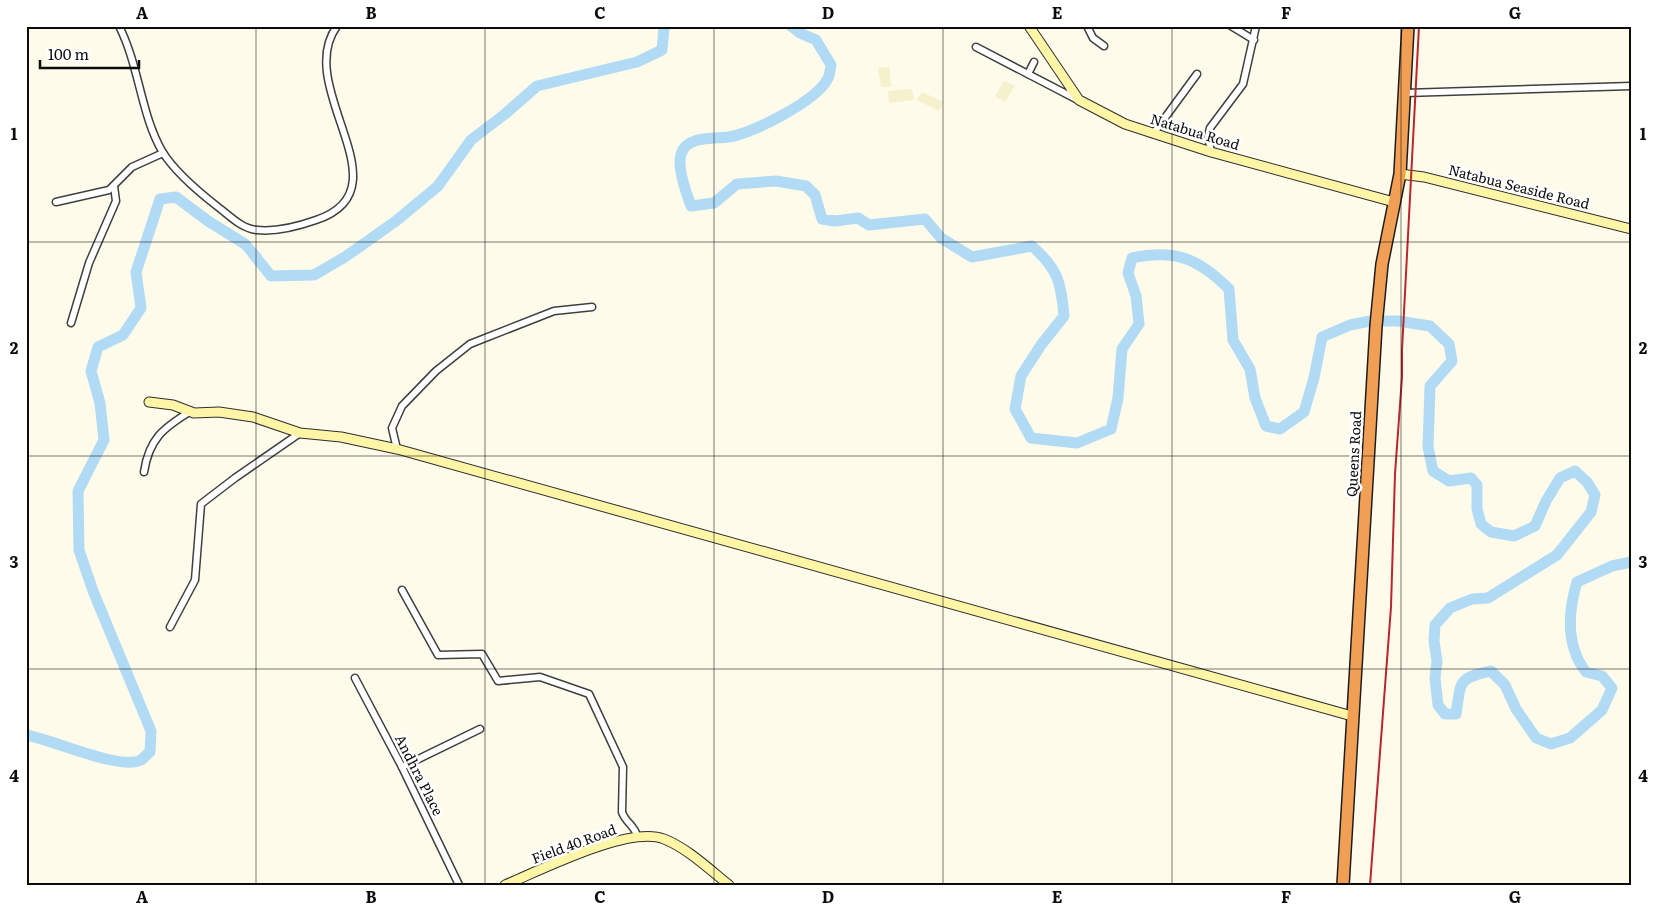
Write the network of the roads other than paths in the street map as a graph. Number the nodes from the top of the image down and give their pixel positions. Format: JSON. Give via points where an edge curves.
{"nodes":[{"id":1,"x":119,"y":26,"type":"edge"},
{"id":2,"x":337,"y":26,"type":"edge"},
{"id":3,"x":1029,"y":26,"type":"edge"},
{"id":4,"x":1087,"y":26,"type":"edge"},
{"id":5,"x":1231,"y":26,"type":"edge"},
{"id":6,"x":1256,"y":26,"type":"edge"},
{"id":7,"x":1408,"y":26,"type":"edge"},
{"id":8,"x":1254,"y":40,"type":"junction"},
{"id":9,"x":1104,"y":46,"type":"dead end"},
{"id":10,"x":976,"y":48,"type":"dead end"},
{"id":11,"x":1034,"y":62,"type":"dead end"},
{"id":12,"x":1028,"y":74,"type":"junction"},
{"id":13,"x":1196,"y":74,"type":"dead end"},
{"id":14,"x":1631,"y":86,"type":"edge"},
{"id":15,"x":1405,"y":93,"type":"junction"},
{"id":16,"x":1079,"y":100,"type":"junction"},
{"id":17,"x":1153,"y":134,"type":"junction"},
{"id":18,"x":1210,"y":152,"type":"junction"},
{"id":19,"x":163,"y":153,"type":"junction"},
{"id":20,"x":1400,"y":174,"type":"junction"},
{"id":21,"x":114,"y":186,"type":"junction"},
{"id":22,"x":56,"y":202,"type":"dead end"},
{"id":23,"x":1394,"y":202,"type":"junction"},
{"id":24,"x":1631,"y":229,"type":"edge"},
{"id":25,"x":592,"y":307,"type":"dead end"},
{"id":26,"x":71,"y":322,"type":"dead end"},
{"id":27,"x":148,"y":402,"type":"dead end"},
{"id":28,"x":191,"y":411,"type":"junction"},
{"id":29,"x":300,"y":434,"type":"junction"},
{"id":30,"x":397,"y":449,"type":"junction"},
{"id":31,"x":144,"y":472,"type":"dead end"},
{"id":32,"x":402,"y":590,"type":"dead end"},
{"id":33,"x":170,"y":627,"type":"dead end"},
{"id":34,"x":354,"y":678,"type":"dead end"},
{"id":35,"x":1352,"y":716,"type":"junction"},
{"id":36,"x":480,"y":729,"type":"dead end"},
{"id":37,"x":402,"y":767,"type":"junction"},
{"id":38,"x":637,"y":836,"type":"junction"},
{"id":39,"x":459,"y":885,"type":"edge"},
{"id":40,"x":505,"y":885,"type":"edge"},
{"id":41,"x":729,"y":885,"type":"edge"},
{"id":42,"x":1343,"y":885,"type":"edge"}],
"edges":[{"from":1,"to":19,"type":"street"},
{"from":2,"to":19,"type":"street","via":[[329,39],[326,72],[355,174],[349,196],[338,210],[296,226],[261,230],[248,228],[192,185]]},
{"from":3,"to":16,"type":"street","name":"Natabua Road"},
{"from":4,"to":9,"type":"street","via":[[1093,38]]},
{"from":5,"to":8,"type":"street"},
{"from":6,"to":8,"type":"street"},
{"from":7,"to":15,"type":"highway","name":"Queens Road"},
{"from":8,"to":18,"type":"street","via":[[1243,84],[1210,128]]},
{"from":10,"to":12,"type":"street"},
{"from":11,"to":12,"type":"street"},
{"from":12,"to":16,"type":"street"},
{"from":13,"to":17,"type":"street"},
{"from":14,"to":15,"type":"street"},
{"from":15,"to":20,"type":"highway","name":"Queens Road"},
{"from":16,"to":17,"type":"street","name":"Natabua Road","via":[[1125,124]]},
{"from":17,"to":18,"type":"street","name":"Natabua Road"},
{"from":18,"to":23,"type":"street","name":"Natabua Road"},
{"from":19,"to":21,"type":"street","via":[[132,167]]},
{"from":20,"to":23,"type":"highway","name":"Queens Road"},
{"from":20,"to":24,"type":"street","name":"Natabua Seaside Road","via":[[1424,177]]},
{"from":21,"to":22,"type":"street","via":[[106,191]]},
{"from":21,"to":26,"type":"street","via":[[116,200],[89,263]]},
{"from":23,"to":35,"type":"highway","name":"Queens Road","via":[[1382,264],[1376,326]]},
{"from":25,"to":30,"type":"street","via":[[554,311],[470,344],[436,371],[402,406],[392,428]]},
{"from":27,"to":28,"type":"street"},
{"from":28,"to":29,"type":"street","via":[[253,417]]},
{"from":28,"to":31,"type":"street","via":[[153,441]]},
{"from":29,"to":30,"type":"street","via":[[341,437]]},
{"from":29,"to":33,"type":"street","via":[[201,504],[194,580]]},
{"from":30,"to":35,"type":"street"},
{"from":32,"to":38,"type":"street","via":[[438,654],[482,654],[498,681],[540,677],[589,694],[623,766],[622,812]]},
{"from":34,"to":37,"type":"street","name":"Andhra Place"},
{"from":35,"to":42,"type":"highway","name":"Queens Road"},
{"from":36,"to":37,"type":"street"},
{"from":37,"to":39,"type":"street","name":"Andhra Place"},
{"from":38,"to":40,"type":"street","name":"Field 40 Road","via":[[602,845]]},
{"from":38,"to":41,"type":"street","name":"Field 40 Road","via":[[664,839]]}]}
